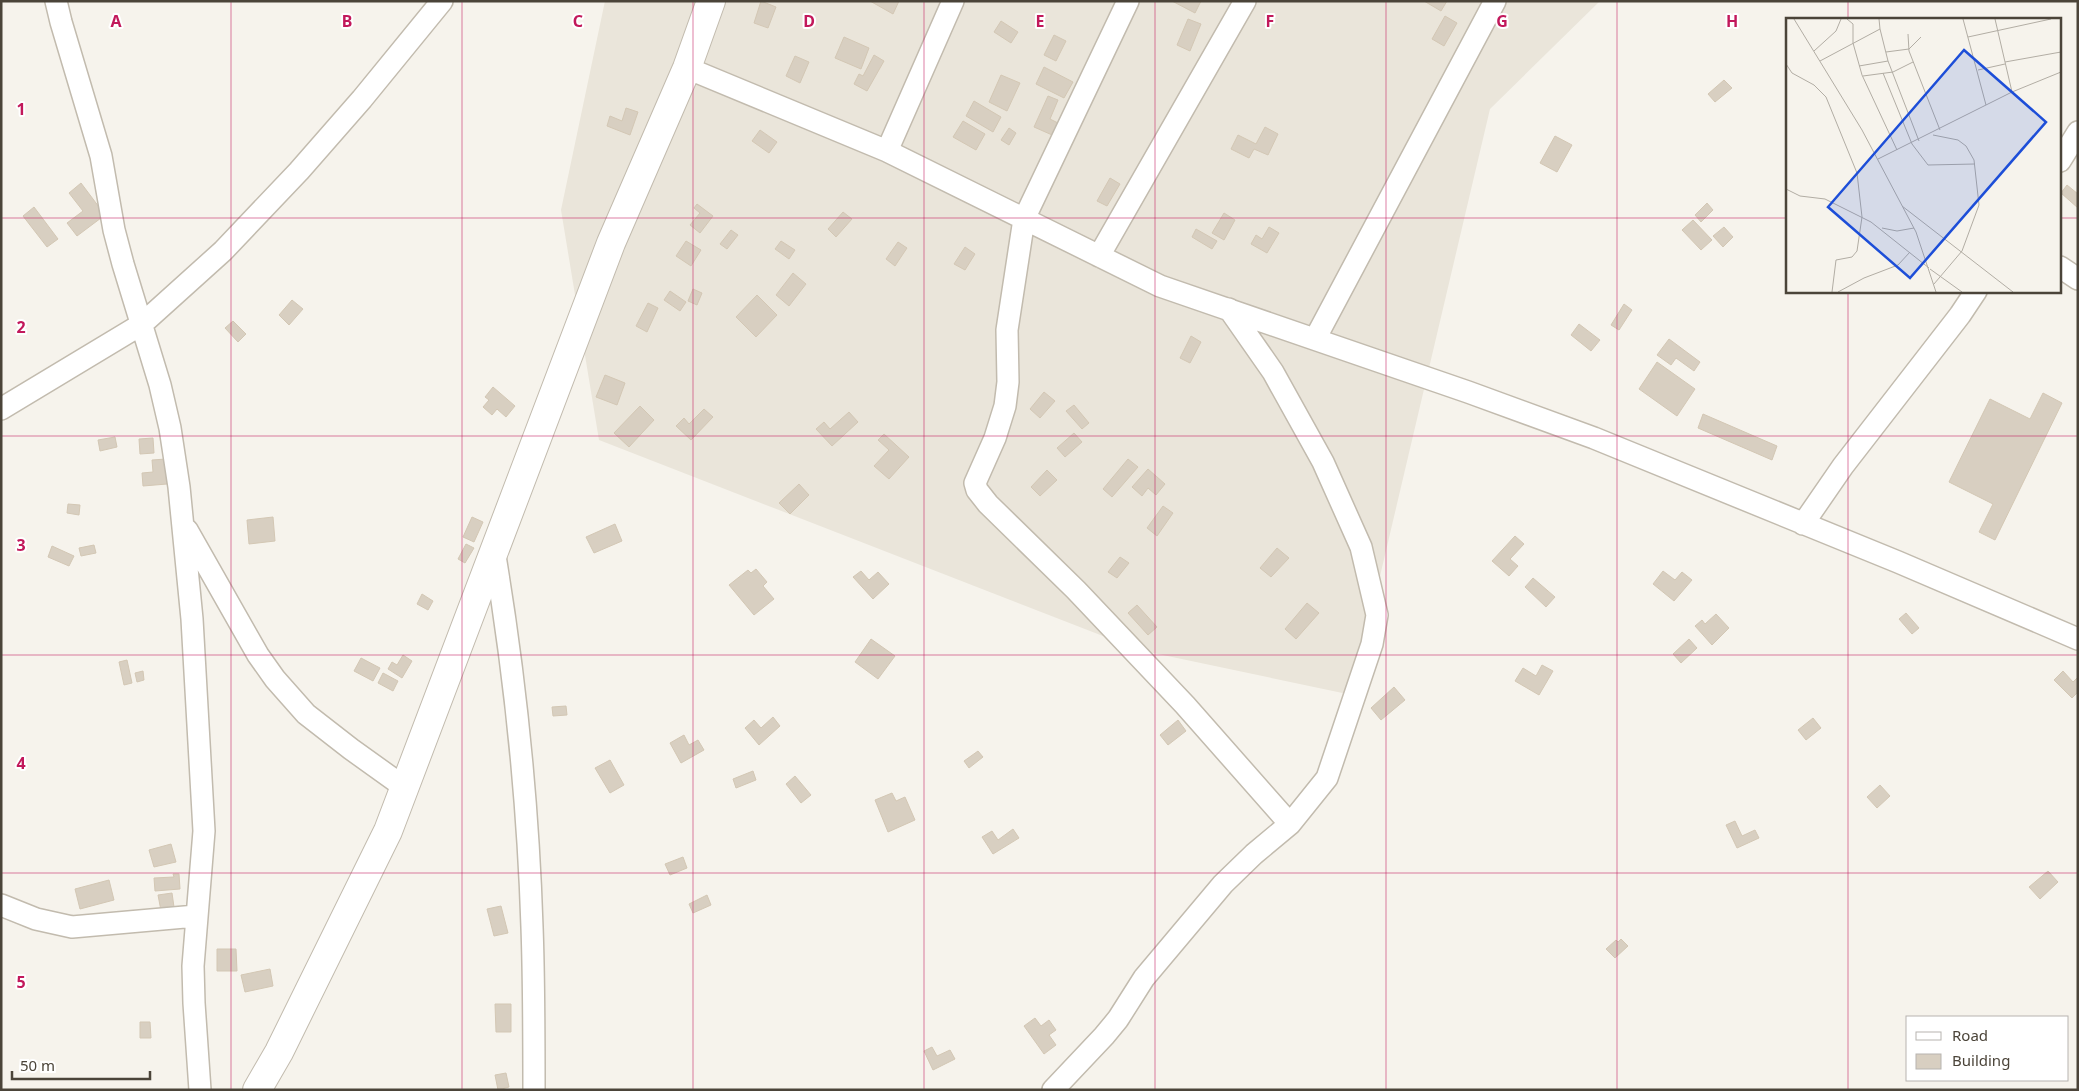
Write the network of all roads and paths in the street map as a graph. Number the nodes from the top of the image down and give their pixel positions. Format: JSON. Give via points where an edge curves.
{"nodes":[{"id":1,"x":56,"y":1,"type":"edge"},
{"id":2,"x":442,"y":1,"type":"edge"},
{"id":3,"x":711,"y":1,"type":"edge"},
{"id":4,"x":953,"y":1,"type":"edge"},
{"id":5,"x":1128,"y":1,"type":"edge"},
{"id":6,"x":1245,"y":1,"type":"edge"},
{"id":7,"x":1495,"y":1,"type":"edge"},
{"id":8,"x":687,"y":68,"type":"junction"},
{"id":9,"x":2078,"y":132,"type":"edge"},
{"id":10,"x":887,"y":151,"type":"junction"},
{"id":11,"x":2062,"y":158,"type":"edge"},
{"id":12,"x":1024,"y":220,"type":"junction"},
{"id":13,"x":1099,"y":256,"type":"junction"},
{"id":14,"x":2062,"y":268,"type":"edge"},
{"id":15,"x":2078,"y":280,"type":"edge"},
{"id":16,"x":1975,"y":292,"type":"edge"},
{"id":17,"x":1229,"y":309,"type":"junction"},
{"id":18,"x":142,"y":324,"type":"junction"},
{"id":19,"x":1315,"y":339,"type":"junction"},
{"id":20,"x":1,"y":409,"type":"edge"},
{"id":21,"x":183,"y":522,"type":"junction"},
{"id":22,"x":1803,"y":524,"type":"junction"},
{"id":23,"x":494,"y":550,"type":"junction"},
{"id":24,"x":2077,"y":636,"type":"edge"},
{"id":25,"x":404,"y":787,"type":"junction"},
{"id":26,"x":1290,"y":824,"type":"junction"},
{"id":27,"x":1,"y":905,"type":"edge"},
{"id":28,"x":196,"y":916,"type":"junction"},
{"id":29,"x":200,"y":1090,"type":"edge"},
{"id":30,"x":256,"y":1090,"type":"edge"},
{"id":31,"x":534,"y":1090,"type":"edge"},
{"id":32,"x":1053,"y":1090,"type":"edge"}],
"edges":[{"from":1,"to":18,"type":"street","via":[[101,156],[114,230]]},
{"from":2,"to":18,"type":"street","via":[[299,171],[223,250]]},
{"from":3,"to":8,"type":"street"},
{"from":4,"to":10,"type":"street"},
{"from":5,"to":12,"type":"street"},
{"from":6,"to":13,"type":"street"},
{"from":7,"to":19,"type":"street"},
{"from":8,"to":10,"type":"street"},
{"from":8,"to":23,"type":"street","via":[[611,243]]},
{"from":9,"to":11,"type":"street"},
{"from":10,"to":12,"type":"street"},
{"from":12,"to":13,"type":"street"},
{"from":12,"to":26,"type":"street","via":[[1007,330],[1005,406],[975,482],[977,490],[1185,705]]},
{"from":13,"to":17,"type":"street","via":[[1160,286]]},
{"from":14,"to":15,"type":"street"},
{"from":16,"to":22,"type":"street"},
{"from":17,"to":19,"type":"street"},
{"from":17,"to":26,"type":"street","via":[[1273,372],[1322,462],[1361,547],[1377,615],[1372,644],[1327,778]]},
{"from":18,"to":20,"type":"street"},
{"from":18,"to":21,"type":"street","via":[[170,428]]},
{"from":19,"to":22,"type":"street","via":[[1586,435]]},
{"from":21,"to":25,"type":"street","via":[[258,655],[275,679],[306,714]]},
{"from":21,"to":28,"type":"street","via":[[204,831]]},
{"from":22,"to":24,"type":"street"},
{"from":23,"to":25,"type":"street"},
{"from":23,"to":31,"type":"street","via":[[507,628],[524,788],[532,926]]},
{"from":25,"to":30,"type":"street","via":[[388,831],[279,1052]]},
{"from":26,"to":32,"type":"street","via":[[1224,884],[1144,978],[1104,1036]]},
{"from":27,"to":28,"type":"street","via":[[36,919],[72,927]]},
{"from":28,"to":29,"type":"street","via":[[193,966]]}]}
